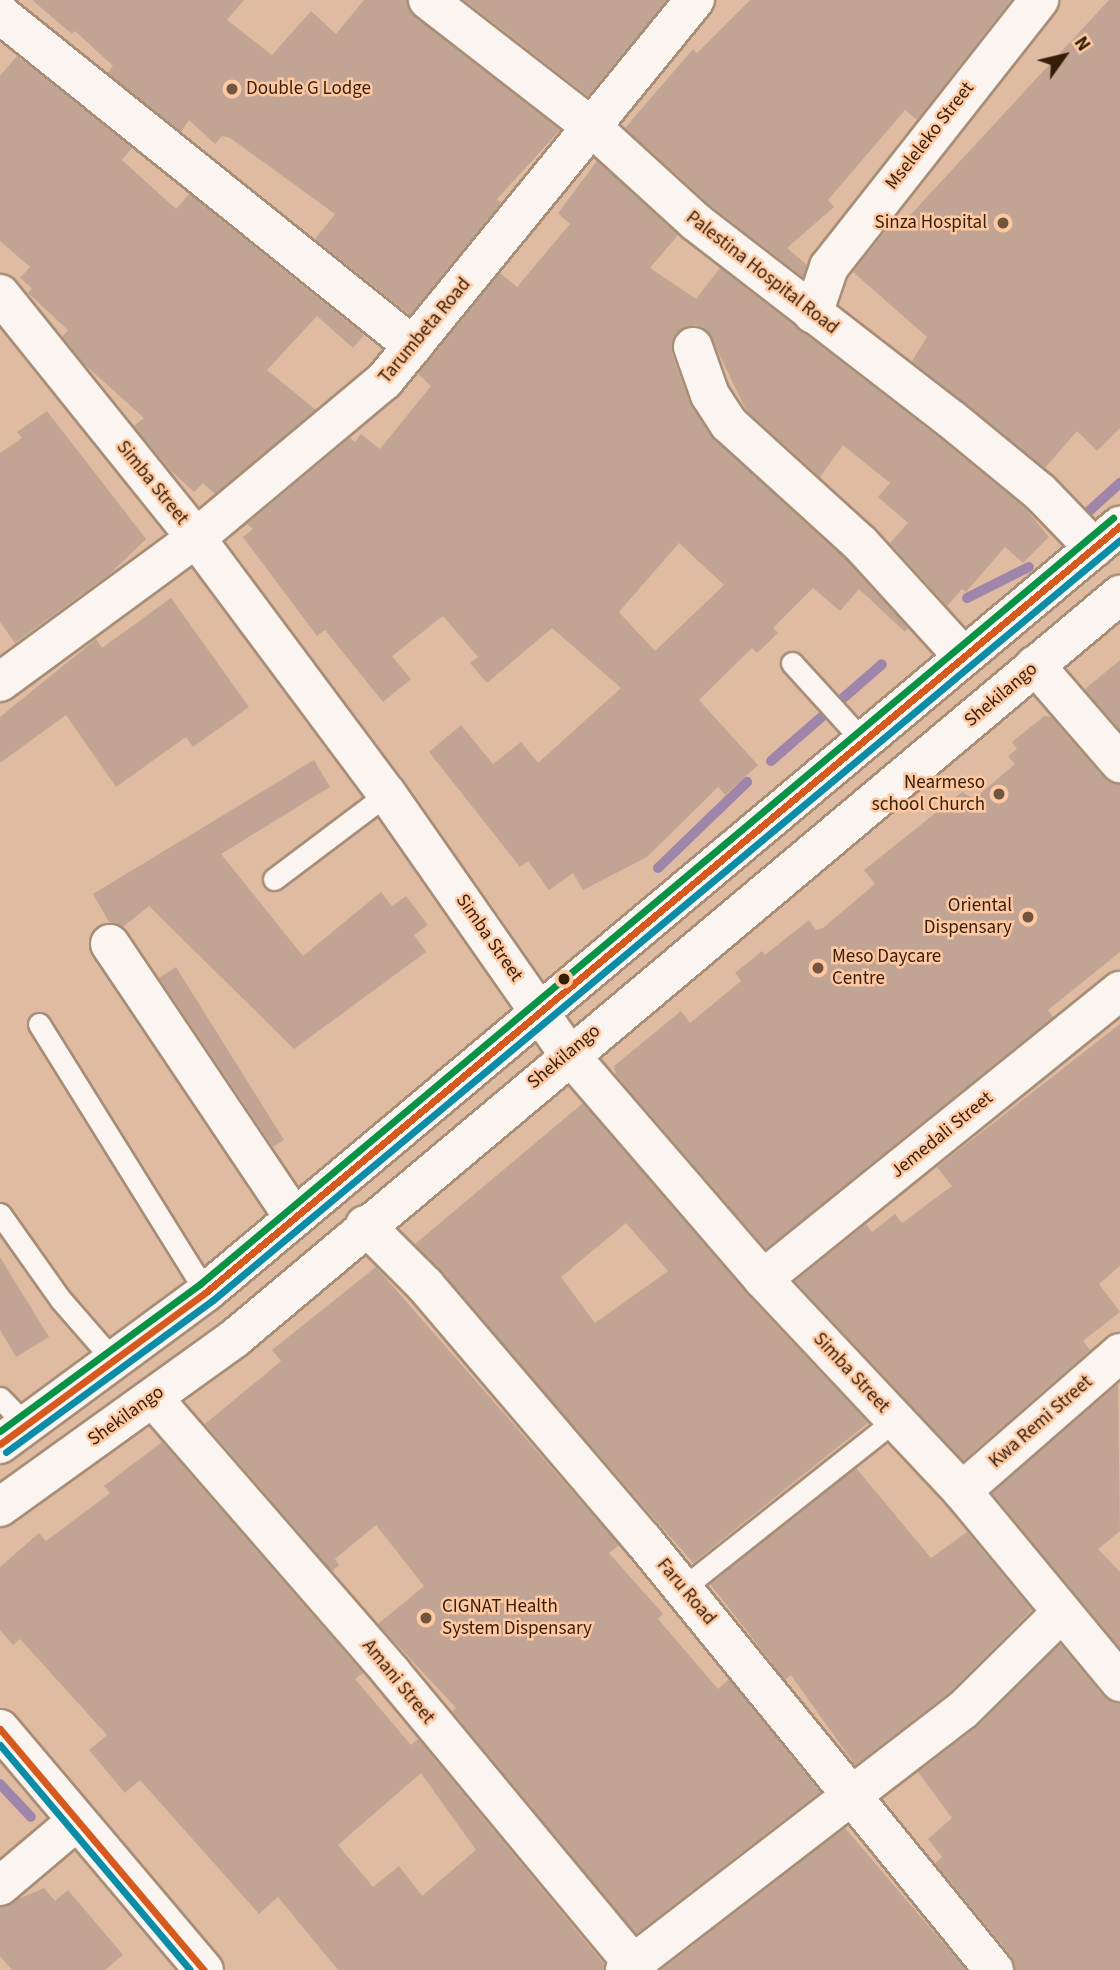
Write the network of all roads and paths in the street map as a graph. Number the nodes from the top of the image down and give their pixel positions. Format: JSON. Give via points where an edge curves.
{"nodes":[{"id":1,"x":428,"y":0,"type":"edge"},
{"id":2,"x":695,"y":0,"type":"edge"},
{"id":3,"x":1039,"y":0,"type":"edge"},
{"id":4,"x":0,"y":14,"type":"edge"},
{"id":5,"x":593,"y":128,"type":"junction"},
{"id":6,"x":0,"y":294,"type":"edge"},
{"id":7,"x":813,"y":314,"type":"junction"},
{"id":8,"x":413,"y":346,"type":"junction"},
{"id":9,"x":693,"y":347,"type":"dead end"},
{"id":10,"x":1107,"y":537,"type":"edge"},
{"id":11,"x":196,"y":538,"type":"junction"},
{"id":12,"x":1120,"y":595,"type":"edge"},
{"id":13,"x":963,"y":656,"type":"junction"},
{"id":14,"x":792,"y":663,"type":"dead end"},
{"id":15,"x":1035,"y":665,"type":"junction"},
{"id":16,"x":0,"y":682,"type":"edge"},
{"id":17,"x":862,"y":740,"type":"junction"},
{"id":18,"x":1120,"y":763,"type":"edge"},
{"id":19,"x":387,"y":794,"type":"junction"},
{"id":20,"x":274,"y":879,"type":"dead end"},
{"id":21,"x":110,"y":944,"type":"dead end"},
{"id":22,"x":1120,"y":991,"type":"edge"},
{"id":23,"x":540,"y":1009,"type":"junction"},
{"id":24,"x":39,"y":1024,"type":"dead end"},
{"id":25,"x":568,"y":1053,"type":"junction"},
{"id":26,"x":0,"y":1214,"type":"edge"},
{"id":27,"x":294,"y":1218,"type":"junction"},
{"id":28,"x":365,"y":1225,"type":"junction"},
{"id":29,"x":763,"y":1279,"type":"junction"},
{"id":30,"x":206,"y":1292,"type":"junction"},
{"id":31,"x":1120,"y":1353,"type":"edge"},
{"id":32,"x":114,"y":1361,"type":"junction"},
{"id":33,"x":0,"y":1398,"type":"edge"},
{"id":34,"x":153,"y":1398,"type":"junction"},
{"id":35,"x":895,"y":1420,"type":"junction"},
{"id":36,"x":13,"y":1435,"type":"edge"},
{"id":37,"x":962,"y":1491,"type":"junction"},
{"id":38,"x":0,"y":1507,"type":"edge"},
{"id":39,"x":684,"y":1588,"type":"junction"},
{"id":40,"x":1059,"y":1614,"type":"junction"},
{"id":41,"x":1120,"y":1682,"type":"edge"},
{"id":42,"x":0,"y":1729,"type":"edge"},
{"id":43,"x":856,"y":1795,"type":"junction"},
{"id":44,"x":77,"y":1821,"type":"junction"},
{"id":45,"x":0,"y":1886,"type":"edge"},
{"id":46,"x":632,"y":1968,"type":"edge"},
{"id":47,"x":204,"y":1970,"type":"edge"},
{"id":48,"x":994,"y":1970,"type":"edge"}],
"edges":[{"from":1,"to":5,"type":"street","name":"Palestina Hospital Road"},
{"from":2,"to":5,"type":"street","name":"Tarumbeta Road"},
{"from":3,"to":7,"type":"street","name":"Mseleleko Street","via":[[828,267]]},
{"from":4,"to":8,"type":"street"},
{"from":5,"to":7,"type":"street","name":"Palestina Hospital Road","via":[[696,222]]},
{"from":5,"to":8,"type":"street","name":"Tarumbeta Road"},
{"from":6,"to":11,"type":"street","name":"Simba Street"},
{"from":7,"to":10,"type":"street","name":"Palestina Hospital Road","via":[[1030,484]]},
{"from":8,"to":11,"type":"street","name":"Tarumbeta Road","via":[[384,381]]},
{"from":9,"to":13,"type":"street","via":[[710,395],[729,424],[861,544]]},
{"from":10,"to":13,"type":"street"},
{"from":11,"to":16,"type":"street","name":"Tarumbeta Road"},
{"from":11,"to":19,"type":"street","name":"Simba Street"},
{"from":12,"to":15,"type":"street","name":"Shekilango"},
{"from":13,"to":17,"type":"street"},
{"from":14,"to":17,"type":"lane"},
{"from":15,"to":18,"type":"street"},
{"from":15,"to":25,"type":"street","name":"Shekilango"},
{"from":17,"to":23,"type":"street"},
{"from":19,"to":20,"type":"lane"},
{"from":19,"to":23,"type":"street","name":"Simba Street"},
{"from":21,"to":27,"type":"street"},
{"from":22,"to":29,"type":"street","name":"Jemedali Street"},
{"from":23,"to":25,"type":"street","name":"Simba Street"},
{"from":23,"to":27,"type":"street"},
{"from":24,"to":30,"type":"lane"},
{"from":25,"to":28,"type":"street","name":"Shekilango"},
{"from":25,"to":29,"type":"street","name":"Simba Street"},
{"from":26,"to":32,"type":"lane","via":[[61,1300]]},
{"from":27,"to":30,"type":"street"},
{"from":28,"to":34,"type":"street","name":"Shekilango","via":[[234,1338]]},
{"from":28,"to":39,"type":"street","name":"Faru Road","via":[[425,1285]]},
{"from":29,"to":35,"type":"street","name":"Simba Street"},
{"from":30,"to":32,"type":"street"},
{"from":31,"to":37,"type":"street","name":"Kwa Remi Street"},
{"from":32,"to":36,"type":"street"},
{"from":33,"to":36,"type":"lane"},
{"from":34,"to":38,"type":"street","name":"Shekilango"},
{"from":34,"to":46,"type":"street","name":"Amani Street","via":[[391,1672]]},
{"from":35,"to":37,"type":"street","name":"Simba Street"},
{"from":35,"to":39,"type":"lane"},
{"from":37,"to":40,"type":"street","name":"Simba Street"},
{"from":39,"to":43,"type":"street","name":"Faru Road"},
{"from":40,"to":41,"type":"street","name":"Simba Street"},
{"from":40,"to":43,"type":"street","via":[[963,1710]]},
{"from":42,"to":44,"type":"street"},
{"from":43,"to":46,"type":"street"},
{"from":43,"to":48,"type":"street","name":"Faru Road"},
{"from":44,"to":45,"type":"street"},
{"from":44,"to":47,"type":"street"}]}
